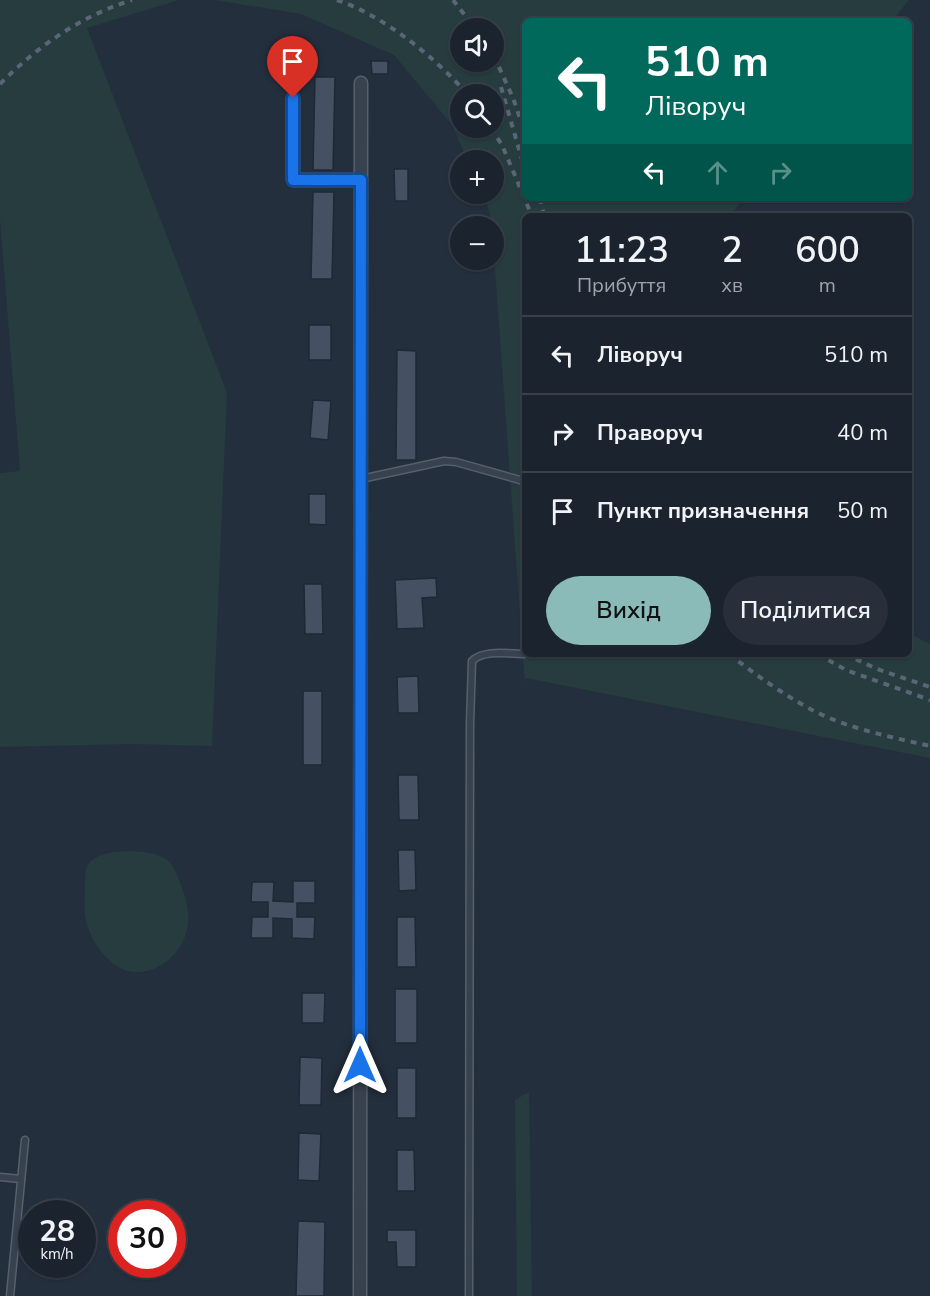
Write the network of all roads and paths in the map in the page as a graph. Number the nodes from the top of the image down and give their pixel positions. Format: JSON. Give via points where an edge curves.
{"nodes":[{"id":1,"x":361,"y":83,"type":"dead end"},
{"id":2,"x":293,"y":98,"type":"dead end"},
{"id":3,"x":361,"y":180,"type":"junction"},
{"id":4,"x":362,"y":479,"type":"junction"},
{"id":5,"x":522,"y":481,"type":"edge"},
{"id":6,"x":522,"y":654,"type":"edge"},
{"id":7,"x":25,"y":1140,"type":"dead end"},
{"id":8,"x":0,"y":1177,"type":"edge"},
{"id":9,"x":21,"y":1179,"type":"junction"},
{"id":10,"x":10,"y":1296,"type":"edge"},
{"id":11,"x":360,"y":1296,"type":"edge"},
{"id":12,"x":470,"y":1296,"type":"edge"}],
"edges":[{"from":1,"to":3,"type":"street"},
{"from":2,"to":3,"type":"street","via":[[293,180]]},
{"from":3,"to":4,"type":"street"},
{"from":4,"to":5,"type":"lane","via":[[444,460]]},
{"from":4,"to":11,"type":"street"},
{"from":6,"to":12,"type":"lane","via":[[485,654],[472,661]]},
{"from":7,"to":9,"type":"lane"},
{"from":8,"to":9,"type":"lane"},
{"from":9,"to":10,"type":"lane"}]}
